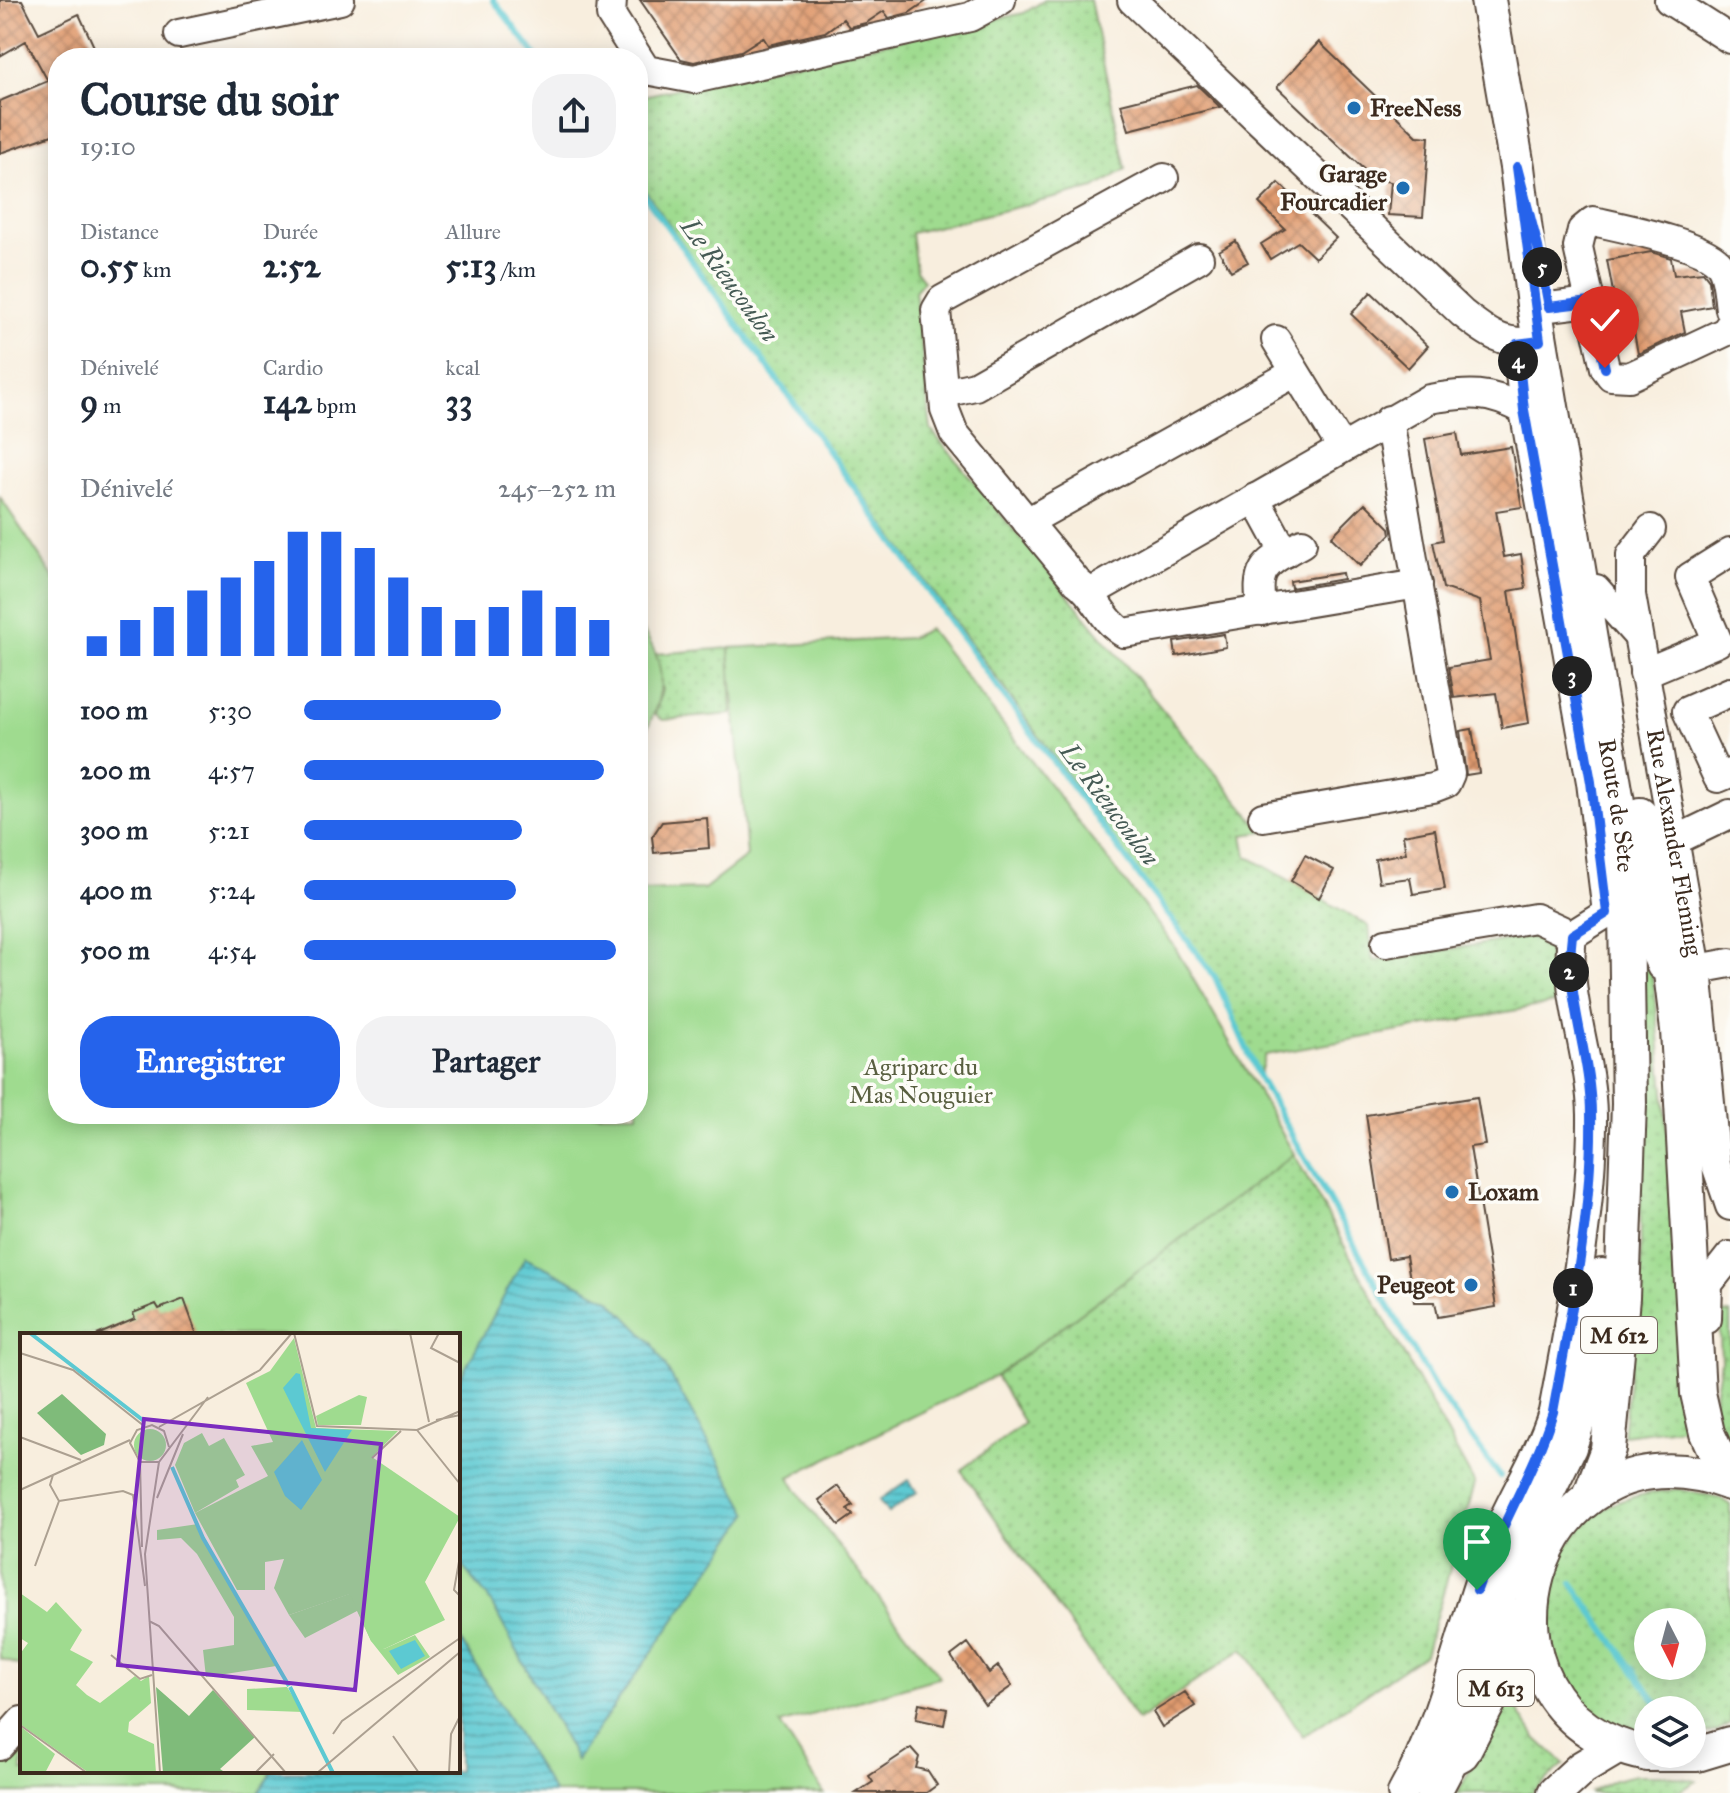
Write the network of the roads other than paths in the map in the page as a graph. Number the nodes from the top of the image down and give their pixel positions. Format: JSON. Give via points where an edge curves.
{"nodes":[{"id":1,"x":340,"y":0,"type":"edge"},
{"id":2,"x":612,"y":0,"type":"edge"},
{"id":3,"x":1001,"y":0,"type":"edge"},
{"id":4,"x":1132,"y":0,"type":"edge"},
{"id":5,"x":1488,"y":0,"type":"edge"},
{"id":6,"x":1669,"y":0,"type":"edge"},
{"id":7,"x":179,"y":34,"type":"dead end"},
{"id":8,"x":1730,"y":39,"type":"edge"},
{"id":9,"x":632,"y":48,"type":"edge"},
{"id":10,"x":648,"y":70,"type":"edge"},
{"id":11,"x":1517,"y":167,"type":"junction"},
{"id":12,"x":1164,"y":178,"type":"dead end"},
{"id":13,"x":1199,"y":258,"type":"dead end"},
{"id":14,"x":1590,"y":302,"type":"junction"},
{"id":15,"x":1549,"y":307,"type":"junction"},
{"id":16,"x":1730,"y":309,"type":"edge"},
{"id":17,"x":1730,"y":325,"type":"edge"},
{"id":18,"x":1276,"y":340,"type":"dead end"},
{"id":19,"x":1528,"y":342,"type":"junction"},
{"id":20,"x":1294,"y":373,"type":"junction"},
{"id":21,"x":944,"y":393,"type":"junction"},
{"id":22,"x":1524,"y":410,"type":"junction"},
{"id":23,"x":1389,"y":420,"type":"junction"},
{"id":24,"x":1342,"y":448,"type":"junction"},
{"id":25,"x":1255,"y":498,"type":"junction"},
{"id":26,"x":1027,"y":522,"type":"junction"},
{"id":27,"x":1651,"y":529,"type":"dead end"},
{"id":28,"x":1730,"y":552,"type":"edge"},
{"id":29,"x":1418,"y":584,"type":"junction"},
{"id":30,"x":1596,"y":589,"type":"junction"},
{"id":31,"x":1092,"y":592,"type":"junction"},
{"id":32,"x":1262,"y":611,"type":"junction"},
{"id":33,"x":1636,"y":634,"type":"junction"},
{"id":34,"x":1644,"y":673,"type":"junction"},
{"id":35,"x":1730,"y":692,"type":"edge"},
{"id":36,"x":1693,"y":729,"type":"junction"},
{"id":37,"x":1655,"y":739,"type":"junction"},
{"id":38,"x":1730,"y":773,"type":"edge"},
{"id":39,"x":1730,"y":814,"type":"edge"},
{"id":40,"x":1263,"y":817,"type":"dead end"},
{"id":41,"x":1674,"y":841,"type":"junction"},
{"id":42,"x":1605,"y":928,"type":"junction"},
{"id":43,"x":1386,"y":943,"type":"dead end"},
{"id":44,"x":1730,"y":963,"type":"edge"},
{"id":45,"x":1684,"y":971,"type":"junction"},
{"id":46,"x":1627,"y":1171,"type":"junction"},
{"id":47,"x":1730,"y":1206,"type":"edge"},
{"id":48,"x":1730,"y":1256,"type":"edge"},
{"id":49,"x":1697,"y":1350,"type":"junction"},
{"id":50,"x":1730,"y":1483,"type":"edge"},
{"id":51,"x":1590,"y":1496,"type":"junction"},
{"id":52,"x":1529,"y":1609,"type":"junction"},
{"id":53,"x":20,"y":1723,"type":"edge"},
{"id":54,"x":0,"y":1746,"type":"edge"},
{"id":55,"x":1728,"y":1747,"type":"edge"},
{"id":56,"x":1634,"y":1748,"type":"edge"},
{"id":57,"x":1634,"y":1752,"type":"edge"},
{"id":58,"x":1706,"y":1752,"type":"edge"},
{"id":59,"x":1451,"y":1759,"type":"junction"},
{"id":60,"x":1402,"y":1793,"type":"edge"},
{"id":61,"x":1433,"y":1793,"type":"edge"},
{"id":62,"x":1555,"y":1793,"type":"edge"}],
"edges":[{"from":1,"to":7,"type":"street"},
{"from":2,"to":9,"type":"street","via":[[611,15]]},
{"from":3,"to":10,"type":"street","via":[[970,17],[694,79]]},
{"from":4,"to":19,"type":"street","via":[[1462,313],[1489,334]]},
{"from":5,"to":11,"type":"main road","name":"Route de Sète","number":"M 612"},
{"from":6,"to":8,"type":"street"},
{"from":11,"to":15,"type":"main road","name":"Route de Sète","number":"M 612"},
{"from":11,"to":19,"type":"main road","name":"Route de Sète","number":"M 612"},
{"from":12,"to":21,"type":"street","via":[[942,300],[936,310]]},
{"from":13,"to":21,"type":"street","via":[[975,386]]},
{"from":14,"to":15,"type":"street"},
{"from":14,"to":16,"type":"street","via":[[1578,247],[1582,230],[1593,221],[1670,239],[1715,259],[1723,268]]},
{"from":14,"to":17,"type":"street","via":[[1611,376],[1629,377]]},
{"from":15,"to":30,"type":"main road","name":"Route de Sète","number":"M 612"},
{"from":18,"to":20,"type":"street"},
{"from":19,"to":22,"type":"street"},
{"from":19,"to":42,"type":"main road","name":"Route de Sète","number":"M 612","via":[[1622,822]]},
{"from":20,"to":24,"type":"street"},
{"from":20,"to":26,"type":"street"},
{"from":21,"to":26,"type":"street","via":[[954,433]]},
{"from":22,"to":23,"type":"street","via":[[1499,396],[1473,392],[1429,399]]},
{"from":22,"to":42,"type":"street","via":[[1591,782]]},
{"from":23,"to":24,"type":"street"},
{"from":23,"to":29,"type":"street"},
{"from":24,"to":25,"type":"street"},
{"from":25,"to":31,"type":"street"},
{"from":25,"to":32,"type":"street","via":[[1294,548],[1265,564],[1258,576]]},
{"from":26,"to":31,"type":"street","via":[[1077,582]]},
{"from":27,"to":33,"type":"street","name":"Rue Alexander Fleming","via":[[1631,555]]},
{"from":28,"to":34,"type":"street","via":[[1690,577],[1718,642]]},
{"from":29,"to":32,"type":"street"},
{"from":29,"to":40,"type":"street","via":[[1450,774],[1446,783]]},
{"from":30,"to":33,"type":"street"},
{"from":30,"to":45,"type":"main road","name":"Route de Sète","number":"M 612"},
{"from":31,"to":32,"type":"street","via":[[1117,629],[1131,634]]},
{"from":33,"to":34,"type":"street","name":"Rue Alexander Fleming"},
{"from":34,"to":37,"type":"street","name":"Rue Alexander Fleming"},
{"from":35,"to":36,"type":"street","via":[[1687,711]]},
{"from":36,"to":37,"type":"street"},
{"from":36,"to":38,"type":"street","via":[[1718,778]]},
{"from":37,"to":41,"type":"street","name":"Rue Alexander Fleming"},
{"from":39,"to":41,"type":"street"},
{"from":41,"to":45,"type":"street","name":"Rue Alexander Fleming"},
{"from":42,"to":43,"type":"street","via":[[1535,918]]},
{"from":42,"to":45,"type":"street","via":[[1647,933],[1657,963]]},
{"from":42,"to":46,"type":"main road","name":"Route de Sète","number":"M 612"},
{"from":42,"to":60,"type":"street","via":[[1568,968],[1591,1084],[1592,1119],[1553,1412],[1492,1544],[1433,1733]]},
{"from":44,"to":45,"type":"street"},
{"from":45,"to":47,"type":"street","name":"Rue Alexander Fleming","via":[[1716,1165]]},
{"from":45,"to":49,"type":"main road","name":"Route de Sète","number":"M 612","via":[[1678,1030]]},
{"from":46,"to":51,"type":"main road","name":"Route de Sète","number":"M 612","via":[[1608,1449]]},
{"from":46,"to":59,"type":"main road","number":"M 612","via":[[1612,1189],[1582,1407],[1545,1496],[1514,1543],[1450,1746]]},
{"from":48,"to":49,"type":"street","via":[[1708,1284],[1706,1330]]},
{"from":49,"to":50,"type":"main road","name":"Route de Sète","number":"M 612","via":[[1698,1393],[1707,1433]]},
{"from":50,"to":51,"type":"main road","via":[[1669,1471],[1628,1478]]},
{"from":51,"to":52,"type":"main road","via":[[1546,1545]]},
{"from":52,"to":56,"type":"main road","via":[[1533,1646],[1546,1681],[1577,1720]]},
{"from":52,"to":59,"type":"main road","number":"M 613","via":[[1462,1753]]},
{"from":53,"to":54,"type":"street"},
{"from":55,"to":58,"type":"main road"},
{"from":57,"to":62,"type":"main road","via":[[1582,1768]]},
{"from":59,"to":61,"type":"main road","number":"M 613"}]}
